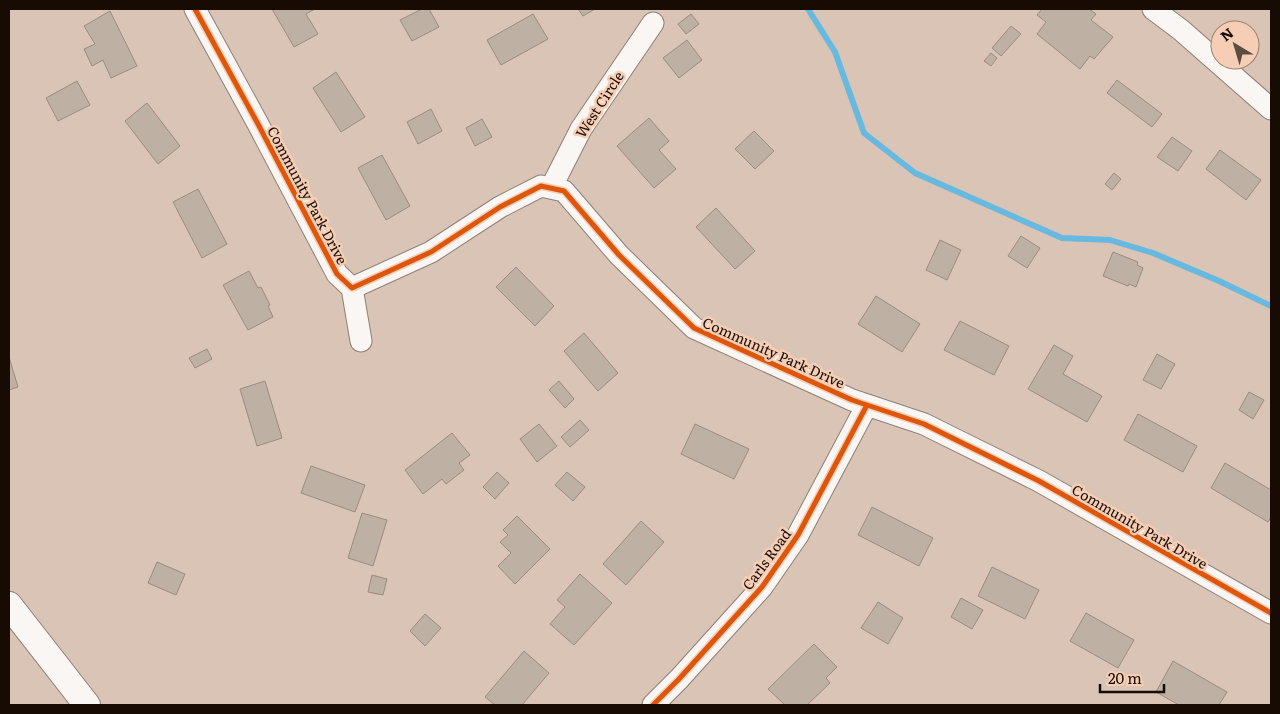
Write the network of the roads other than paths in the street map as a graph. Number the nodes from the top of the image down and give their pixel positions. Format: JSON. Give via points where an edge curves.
{"nodes":[{"id":1,"x":195,"y":9,"type":"edge"},
{"id":2,"x":1153,"y":9,"type":"edge"},
{"id":3,"x":653,"y":23,"type":"dead end"},
{"id":4,"x":1271,"y":109,"type":"edge"},
{"id":5,"x":551,"y":188,"type":"junction"},
{"id":6,"x":352,"y":288,"type":"junction"},
{"id":7,"x":361,"y":341,"type":"dead end"},
{"id":8,"x":867,"y":405,"type":"junction"},
{"id":9,"x":9,"y":605,"type":"edge"},
{"id":10,"x":1271,"y":613,"type":"edge"},
{"id":11,"x":87,"y":705,"type":"edge"},
{"id":12,"x":654,"y":705,"type":"edge"}],
"edges":[{"from":1,"to":6,"type":"street","name":"Community Park Drive","via":[[336,274]]},
{"from":2,"to":4,"type":"street"},
{"from":3,"to":5,"type":"street","name":"West Circle","via":[[581,129]]},
{"from":5,"to":6,"type":"street","via":[[541,186],[500,207],[431,252]]},
{"from":5,"to":8,"type":"street","name":"Community Park Drive","via":[[564,191],[619,255],[694,328]]},
{"from":6,"to":7,"type":"street"},
{"from":8,"to":10,"type":"street","name":"Community Park Drive","via":[[924,424],[1039,481]]},
{"from":8,"to":12,"type":"street","name":"Carls Road","via":[[798,535],[762,587]]},
{"from":9,"to":11,"type":"street"}]}
